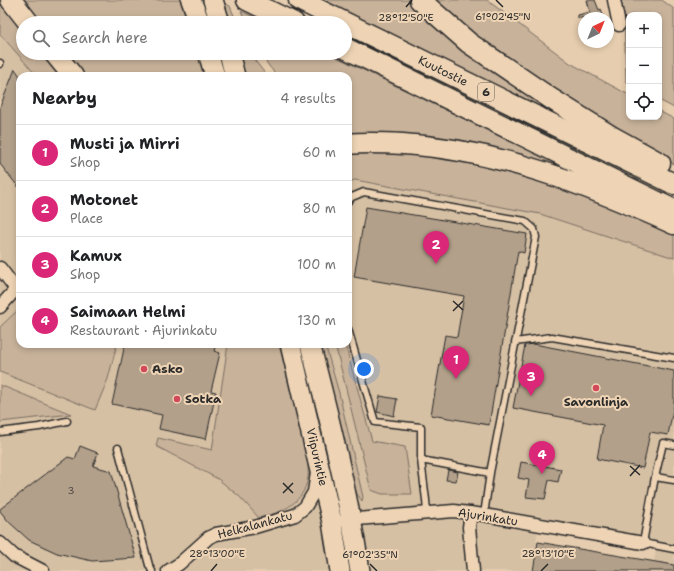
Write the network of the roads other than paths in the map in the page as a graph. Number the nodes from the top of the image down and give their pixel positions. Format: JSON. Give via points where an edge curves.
{"nodes":[{"id":1,"x":11,"y":0,"type":"edge"},
{"id":2,"x":191,"y":0,"type":"edge"},
{"id":3,"x":213,"y":0,"type":"edge"},
{"id":4,"x":299,"y":0,"type":"edge"},
{"id":5,"x":420,"y":0,"type":"edge"},
{"id":6,"x":614,"y":0,"type":"edge"},
{"id":7,"x":252,"y":2,"type":"edge"},
{"id":8,"x":24,"y":16,"type":"edge"},
{"id":9,"x":197,"y":16,"type":"edge"},
{"id":10,"x":218,"y":16,"type":"edge"},
{"id":11,"x":280,"y":16,"type":"edge"},
{"id":12,"x":332,"y":16,"type":"edge"},
{"id":13,"x":619,"y":25,"type":"dead end"},
{"id":14,"x":352,"y":26,"type":"edge"},
{"id":15,"x":352,"y":51,"type":"edge"},
{"id":16,"x":60,"y":60,"type":"edge"},
{"id":17,"x":210,"y":60,"type":"edge"},
{"id":18,"x":231,"y":60,"type":"edge"},
{"id":19,"x":70,"y":72,"type":"edge"},
{"id":20,"x":214,"y":72,"type":"edge"},
{"id":21,"x":235,"y":72,"type":"edge"},
{"id":22,"x":352,"y":144,"type":"edge"},
{"id":23,"x":674,"y":170,"type":"edge"},
{"id":24,"x":674,"y":184,"type":"edge"},
{"id":25,"x":352,"y":197,"type":"edge"},
{"id":26,"x":674,"y":210,"type":"edge"},
{"id":27,"x":674,"y":224,"type":"edge"},
{"id":28,"x":0,"y":268,"type":"edge"},
{"id":29,"x":16,"y":286,"type":"edge"},
{"id":30,"x":16,"y":290,"type":"edge"},
{"id":31,"x":0,"y":306,"type":"edge"},
{"id":32,"x":515,"y":342,"type":"junction"},
{"id":33,"x":352,"y":343,"type":"edge"},
{"id":34,"x":291,"y":348,"type":"edge"},
{"id":35,"x":311,"y":348,"type":"edge"},
{"id":36,"x":674,"y":358,"type":"edge"},
{"id":37,"x":67,"y":421,"type":"dead end"},
{"id":38,"x":0,"y":432,"type":"edge"},
{"id":39,"x":674,"y":445,"type":"edge"},
{"id":40,"x":118,"y":448,"type":"dead end"},
{"id":41,"x":421,"y":460,"type":"junction"},
{"id":42,"x":319,"y":462,"type":"junction"},
{"id":43,"x":490,"y":473,"type":"junction"},
{"id":44,"x":655,"y":477,"type":"junction"},
{"id":45,"x":674,"y":480,"type":"edge"},
{"id":46,"x":427,"y":513,"type":"junction"},
{"id":47,"x":471,"y":513,"type":"junction"},
{"id":48,"x":484,"y":515,"type":"junction"},
{"id":49,"x":352,"y":519,"type":"junction"},
{"id":50,"x":332,"y":522,"type":"junction"},
{"id":51,"x":0,"y":543,"type":"edge"},
{"id":52,"x":643,"y":543,"type":"junction"},
{"id":53,"x":674,"y":549,"type":"edge"},
{"id":54,"x":43,"y":571,"type":"edge"},
{"id":55,"x":152,"y":571,"type":"edge"},
{"id":56,"x":168,"y":571,"type":"edge"},
{"id":57,"x":340,"y":571,"type":"edge"},
{"id":58,"x":360,"y":571,"type":"edge"},
{"id":59,"x":473,"y":571,"type":"edge"}],
"edges":[{"from":1,"to":8,"type":"highway"},
{"from":2,"to":9,"type":"main road"},
{"from":3,"to":10,"type":"main road"},
{"from":4,"to":12,"type":"highway","name":"Kuutostie","number":"6"},
{"from":5,"to":23,"type":"highway","via":[[469,43],[550,98],[611,136]]},
{"from":6,"to":13,"type":"street"},
{"from":7,"to":11,"type":"highway"},
{"from":14,"to":24,"type":"highway","name":"Kuutostie","number":"6"},
{"from":15,"to":26,"type":"highway","name":"Kuutostie","number":"6"},
{"from":16,"to":19,"type":"highway"},
{"from":17,"to":20,"type":"main road"},
{"from":18,"to":21,"type":"main road"},
{"from":22,"to":27,"type":"highway","via":[[433,146],[479,154],[543,171],[618,199]]},
{"from":25,"to":32,"type":"lane","via":[[364,192],[525,221],[534,229],[536,237]]},
{"from":28,"to":29,"type":"street"},
{"from":30,"to":31,"type":"street"},
{"from":32,"to":36,"type":"lane","via":[[552,337]]},
{"from":32,"to":43,"type":"lane"},
{"from":33,"to":41,"type":"lane","via":[[375,422],[420,427]]},
{"from":34,"to":42,"type":"main road","name":"Viipurintie"},
{"from":35,"to":49,"type":"main road","name":"Viipurintie"},
{"from":37,"to":38,"type":"lane"},
{"from":39,"to":44,"type":"lane","via":[[663,443]]},
{"from":40,"to":55,"type":"lane"},
{"from":41,"to":43,"type":"lane"},
{"from":41,"to":46,"type":"lane"},
{"from":42,"to":50,"type":"main road","name":"Viipurintie"},
{"from":42,"to":56,"type":"street","name":"Helkalankatu","via":[[314,492],[306,507],[295,516],[216,534]]},
{"from":43,"to":48,"type":"lane"},
{"from":44,"to":45,"type":"lane"},
{"from":44,"to":52,"type":"lane"},
{"from":46,"to":47,"type":"street","name":"Ajurinkatu"},
{"from":46,"to":49,"type":"street","name":"Ajurinkatu"},
{"from":47,"to":48,"type":"street","name":"Ajurinkatu"},
{"from":47,"to":59,"type":"street","via":[[469,527]]},
{"from":48,"to":52,"type":"street","name":"Ajurinkatu"},
{"from":49,"to":50,"type":"street","name":"Ajurinkatu"},
{"from":49,"to":58,"type":"main road","name":"Viipurintie"},
{"from":50,"to":57,"type":"main road","name":"Viipurintie"},
{"from":51,"to":54,"type":"street","via":[[14,556]]},
{"from":52,"to":53,"type":"lane"}]}
